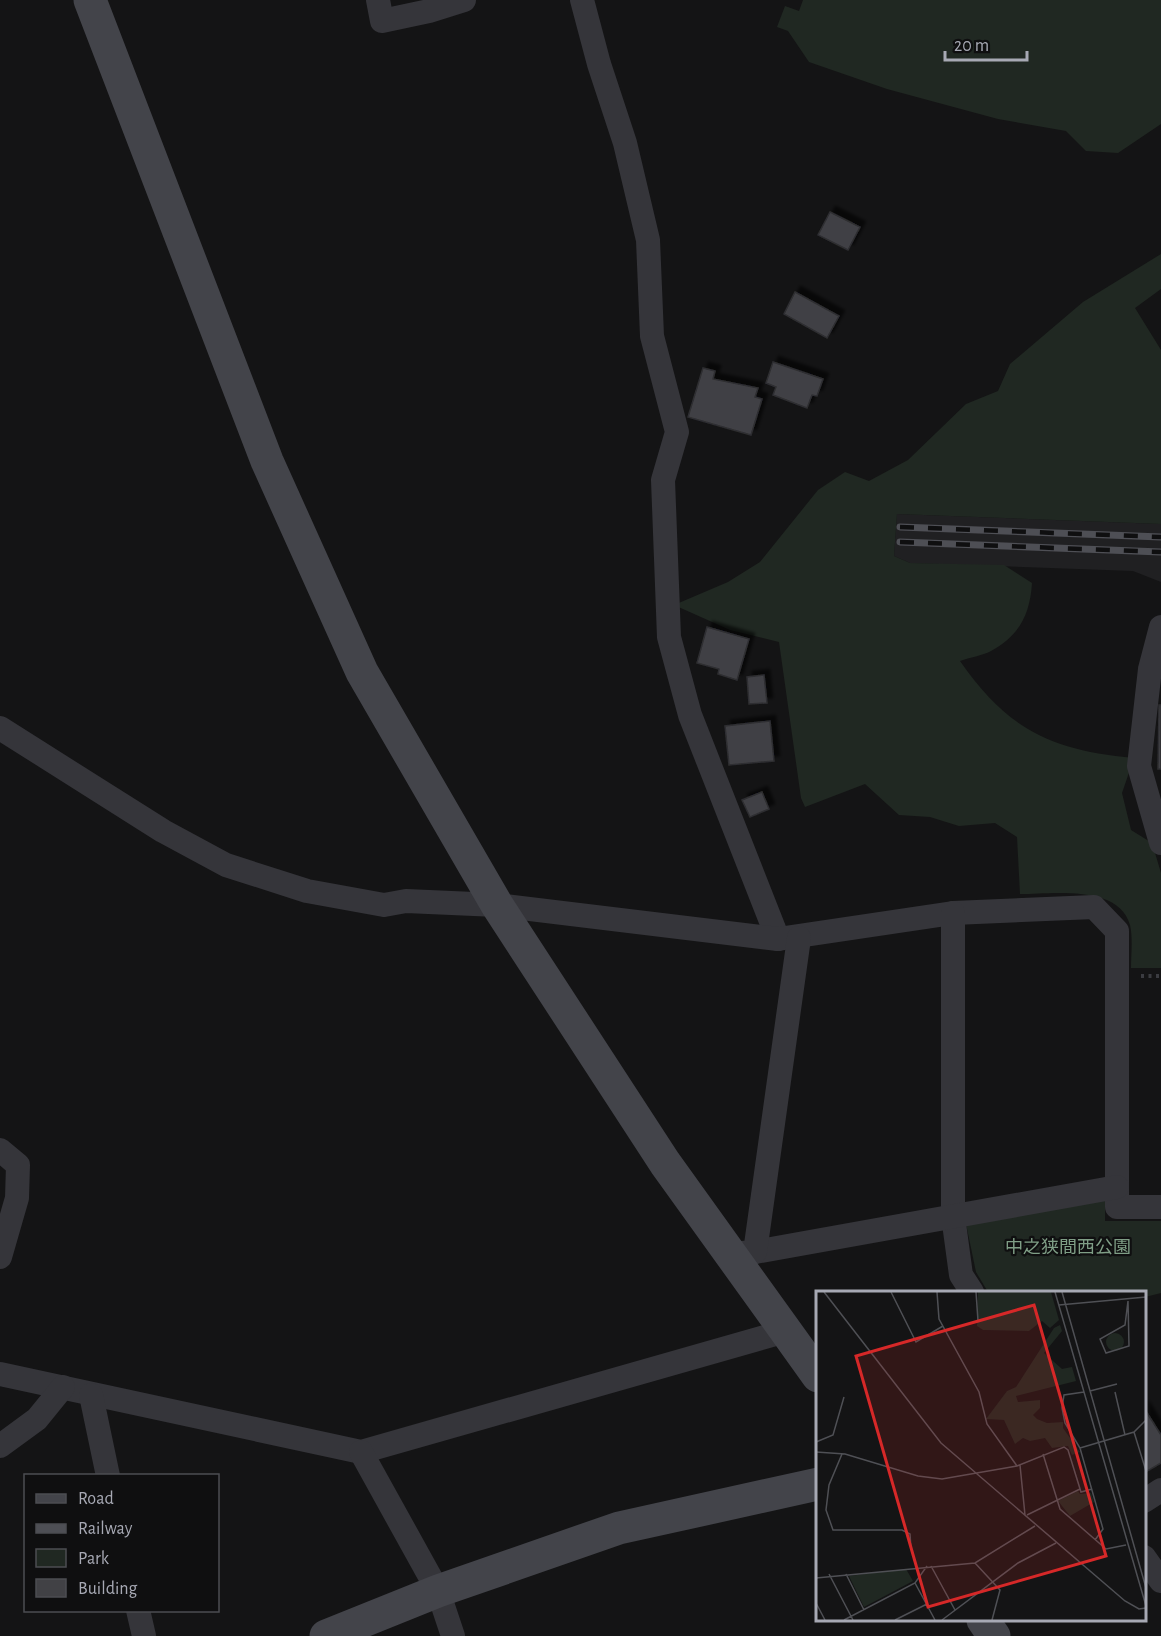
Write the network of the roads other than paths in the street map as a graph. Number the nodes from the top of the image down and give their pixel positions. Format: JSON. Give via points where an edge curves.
{"nodes":[{"id":1,"x":90,"y":0,"type":"edge"},
{"id":2,"x":378,"y":0,"type":"edge"},
{"id":3,"x":464,"y":0,"type":"edge"},
{"id":4,"x":582,"y":0,"type":"edge"},
{"id":5,"x":1161,"y":627,"type":"edge"},
{"id":6,"x":0,"y":728,"type":"edge"},
{"id":7,"x":1161,"y":843,"type":"edge"},
{"id":8,"x":496,"y":905,"type":"junction"},
{"id":9,"x":953,"y":913,"type":"junction"},
{"id":10,"x":788,"y":939,"type":"junction"},
{"id":11,"x":0,"y":1150,"type":"edge"},
{"id":12,"x":1117,"y":1186,"type":"junction"},
{"id":13,"x":1161,"y":1207,"type":"edge"},
{"id":14,"x":953,"y":1216,"type":"junction"},
{"id":15,"x":743,"y":1253,"type":"junction"},
{"id":16,"x":0,"y":1257,"type":"edge"},
{"id":17,"x":971,"y":1291,"type":"edge"},
{"id":18,"x":786,"y":1331,"type":"junction"},
{"id":19,"x":816,"y":1373,"type":"edge"},
{"id":20,"x":0,"y":1374,"type":"edge"},
{"id":21,"x":63,"y":1387,"type":"junction"},
{"id":22,"x":90,"y":1395,"type":"junction"},
{"id":23,"x":0,"y":1446,"type":"edge"},
{"id":24,"x":361,"y":1452,"type":"junction"},
{"id":25,"x":108,"y":1474,"type":"edge"},
{"id":26,"x":816,"y":1484,"type":"edge"},
{"id":27,"x":1161,"y":1490,"type":"edge"},
{"id":28,"x":1146,"y":1500,"type":"edge"},
{"id":29,"x":1146,"y":1560,"type":"edge"},
{"id":30,"x":1161,"y":1581,"type":"edge"},
{"id":31,"x":438,"y":1591,"type":"junction"},
{"id":32,"x":138,"y":1612,"type":"edge"},
{"id":33,"x":984,"y":1621,"type":"edge"},
{"id":34,"x":144,"y":1636,"type":"edge"},
{"id":35,"x":326,"y":1636,"type":"edge"},
{"id":36,"x":453,"y":1636,"type":"edge"},
{"id":37,"x":994,"y":1636,"type":"edge"}],
"edges":[{"from":1,"to":8,"type":"street","via":[[272,472],[362,672]]},
{"from":2,"to":3,"type":"street","via":[[381,21]]},
{"from":4,"to":10,"type":"street","via":[[625,142],[648,240],[652,336],[676,432],[663,480],[669,637],[690,715]]},
{"from":5,"to":7,"type":"street","via":[[1150,669],[1139,766]]},
{"from":6,"to":8,"type":"street","via":[[163,831],[226,865],[307,891],[384,905],[406,901]]},
{"from":8,"to":10,"type":"street"},
{"from":8,"to":15,"type":"street","via":[[664,1163]]},
{"from":9,"to":10,"type":"street"},
{"from":9,"to":12,"type":"street","via":[[1094,907],[1117,931]]},
{"from":9,"to":14,"type":"street"},
{"from":10,"to":15,"type":"street"},
{"from":11,"to":16,"type":"street","via":[[18,1165],[17,1198]]},
{"from":12,"to":13,"type":"street","via":[[1117,1207]]},
{"from":12,"to":14,"type":"street"},
{"from":14,"to":15,"type":"street"},
{"from":14,"to":17,"type":"street","via":[[961,1275]]},
{"from":15,"to":18,"type":"street"},
{"from":18,"to":19,"type":"street"},
{"from":18,"to":24,"type":"street"},
{"from":20,"to":21,"type":"street"},
{"from":21,"to":22,"type":"street"},
{"from":21,"to":23,"type":"street","via":[[37,1419]]},
{"from":22,"to":24,"type":"street"},
{"from":22,"to":25,"type":"street"},
{"from":24,"to":31,"type":"street"},
{"from":26,"to":31,"type":"street","via":[[619,1528]]},
{"from":27,"to":28,"type":"street"},
{"from":29,"to":30,"type":"street"},
{"from":31,"to":35,"type":"street"},
{"from":31,"to":36,"type":"street"},
{"from":32,"to":34,"type":"street"},
{"from":33,"to":37,"type":"street"}]}
